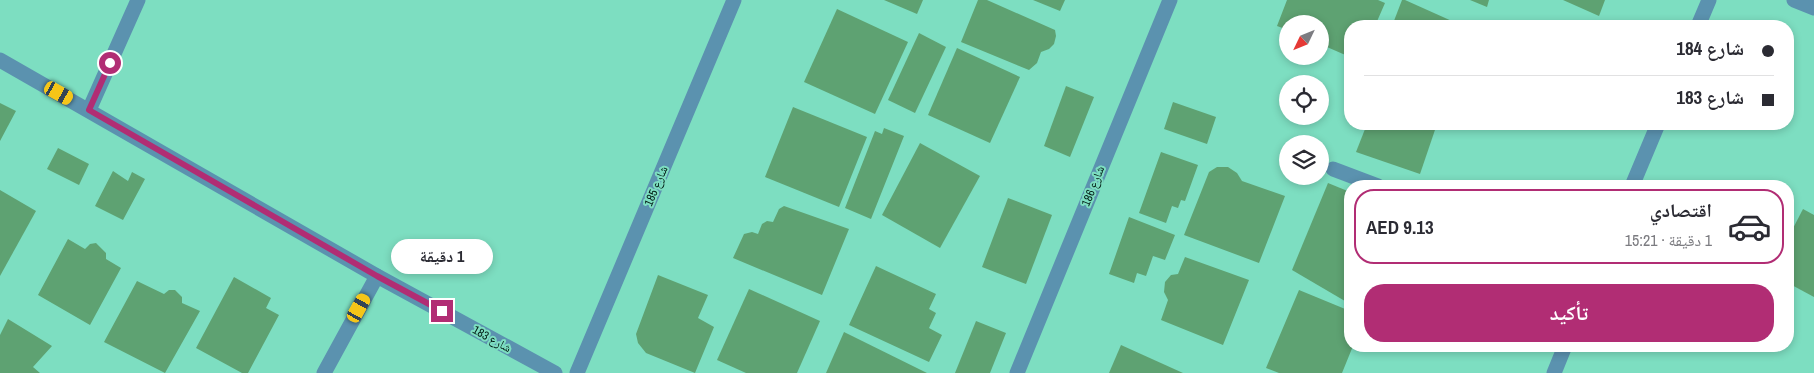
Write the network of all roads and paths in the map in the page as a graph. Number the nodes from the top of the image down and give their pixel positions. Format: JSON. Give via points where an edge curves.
{"nodes":[{"id":1,"x":138,"y":0,"type":"edge"},
{"id":2,"x":734,"y":0,"type":"edge"},
{"id":3,"x":1170,"y":0,"type":"edge"},
{"id":4,"x":1709,"y":0,"type":"edge"},
{"id":5,"x":1794,"y":0,"type":"edge"},
{"id":6,"x":1814,"y":8,"type":"edge"},
{"id":7,"x":1701,"y":20,"type":"edge"},
{"id":8,"x":0,"y":60,"type":"edge"},
{"id":9,"x":89,"y":110,"type":"junction"},
{"id":10,"x":1655,"y":130,"type":"edge"},
{"id":11,"x":1333,"y":169,"type":"dead end"},
{"id":12,"x":1362,"y":180,"type":"edge"},
{"id":13,"x":1635,"y":180,"type":"edge"},
{"id":14,"x":377,"y":276,"type":"junction"},
{"id":15,"x":1563,"y":352,"type":"edge"},
{"id":16,"x":324,"y":373,"type":"edge"},
{"id":17,"x":555,"y":373,"type":"edge"},
{"id":18,"x":577,"y":373,"type":"edge"},
{"id":19,"x":1017,"y":373,"type":"edge"},
{"id":20,"x":1554,"y":373,"type":"edge"}],
"edges":[{"from":1,"to":9,"type":"street"},
{"from":2,"to":18,"type":"street","name":"شارع 185"},
{"from":3,"to":19,"type":"street","name":"شارع 186"},
{"from":4,"to":7,"type":"street"},
{"from":5,"to":6,"type":"street"},
{"from":8,"to":9,"type":"street","name":"شارع 183"},
{"from":9,"to":14,"type":"street","name":"شارع 183"},
{"from":10,"to":13,"type":"street"},
{"from":11,"to":12,"type":"street"},
{"from":14,"to":16,"type":"street"},
{"from":14,"to":17,"type":"street","name":"شارع 183"},
{"from":15,"to":20,"type":"street"}]}
